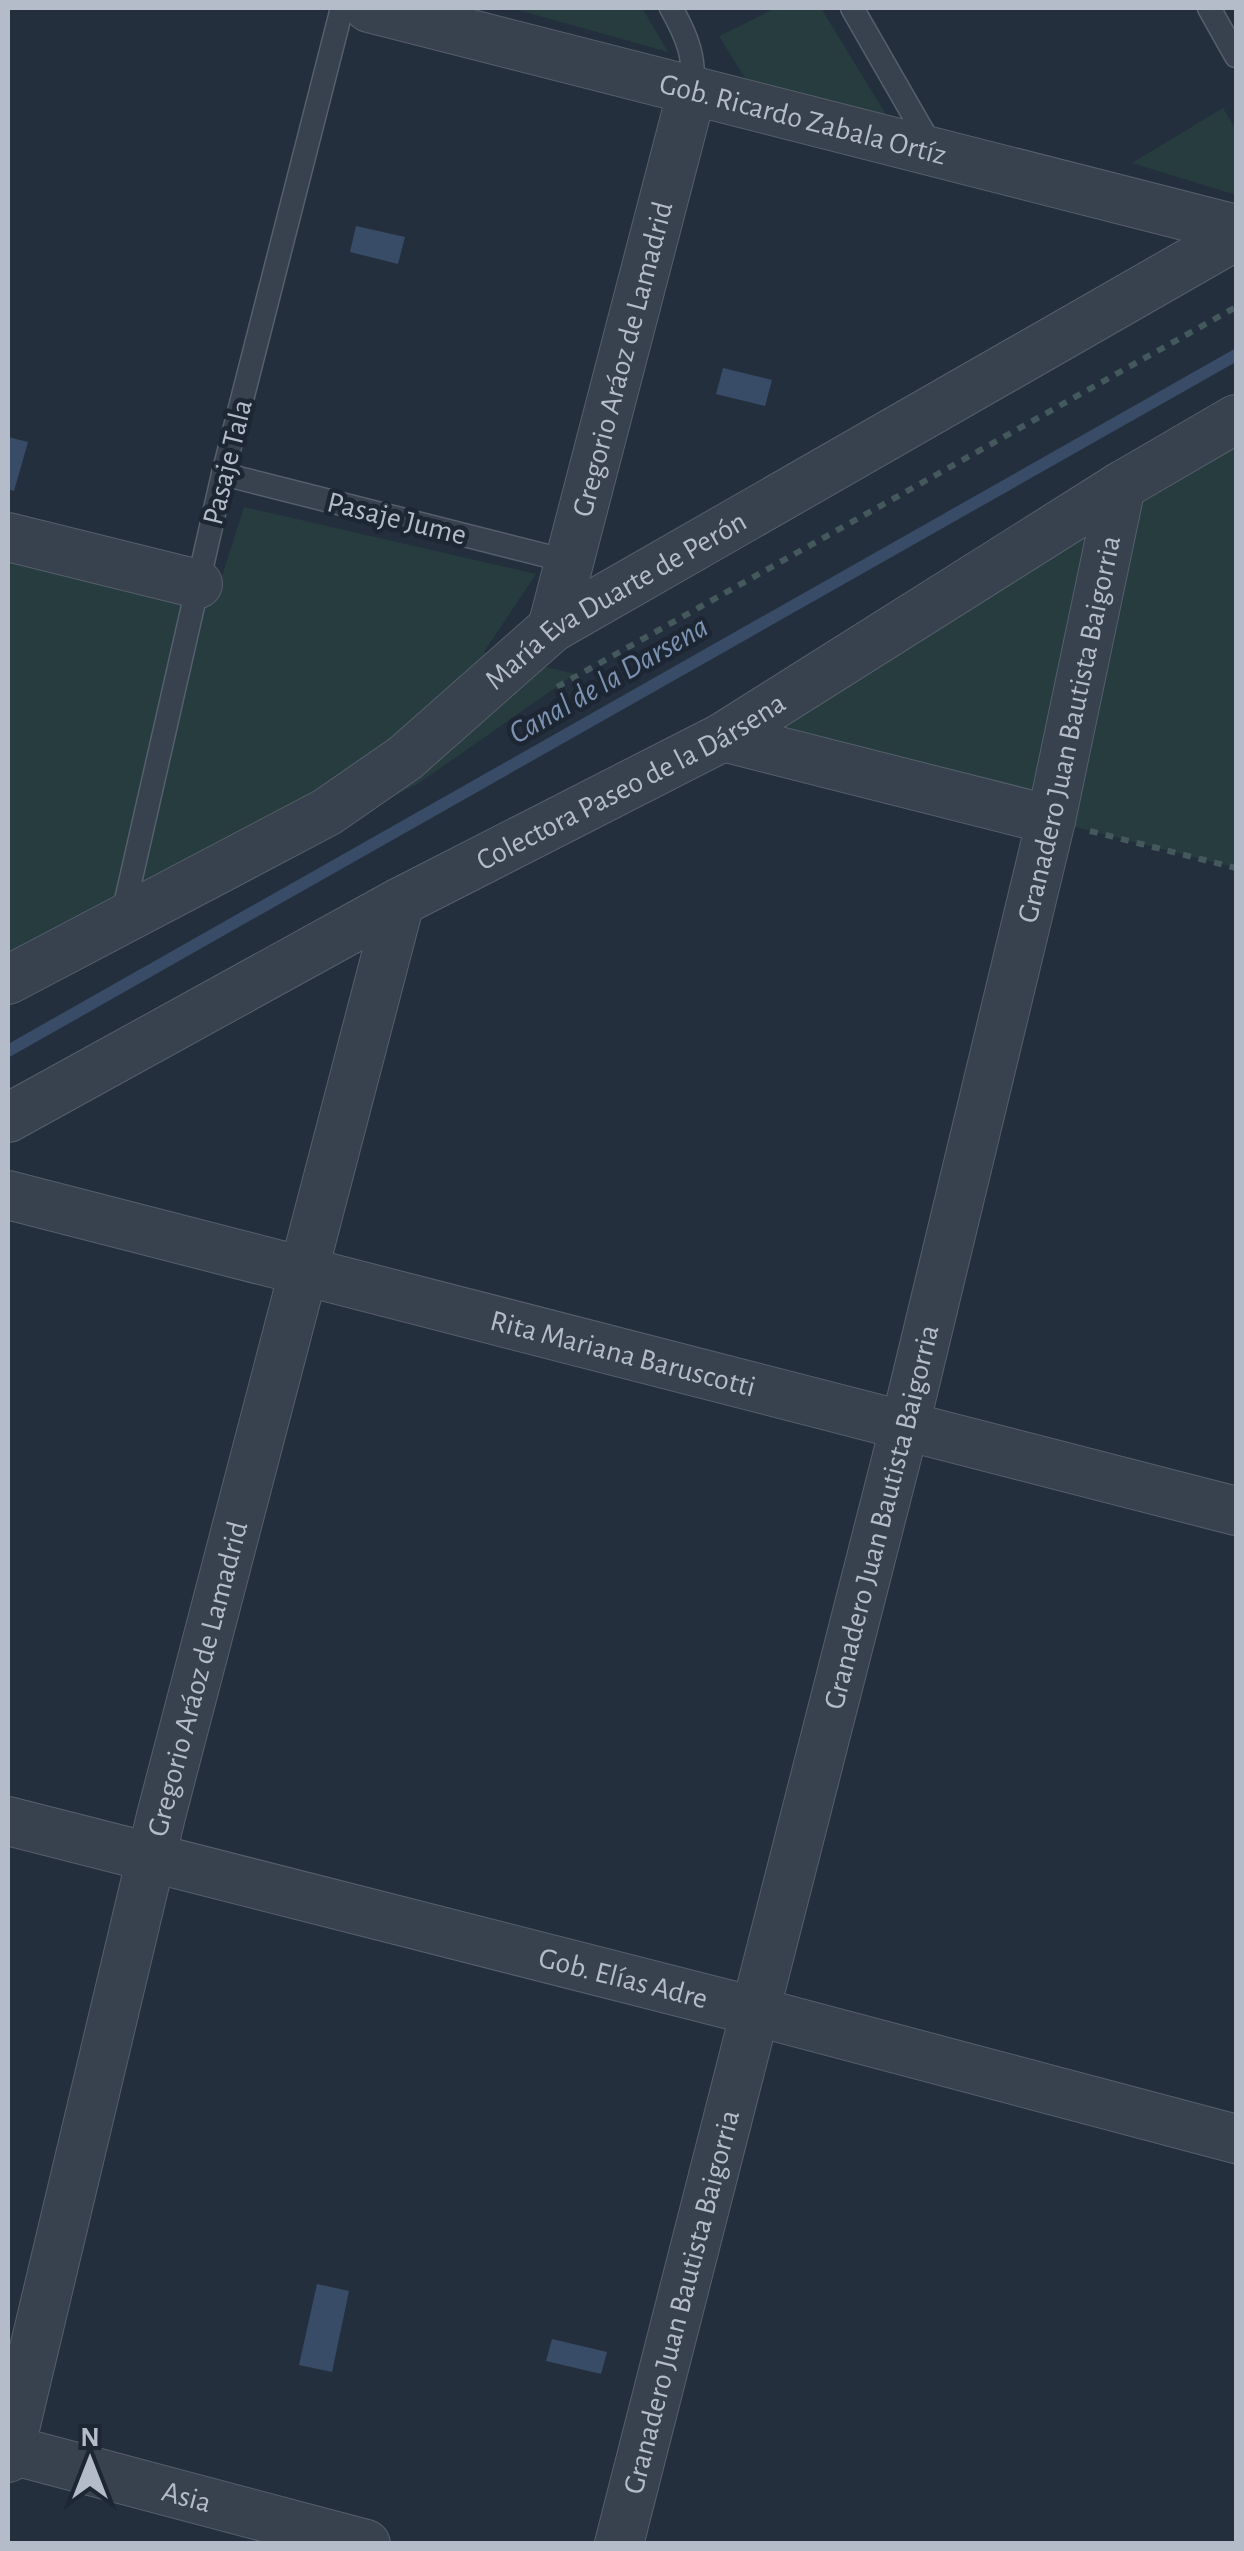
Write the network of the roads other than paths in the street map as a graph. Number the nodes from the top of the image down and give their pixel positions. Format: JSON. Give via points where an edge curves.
{"nodes":[{"id":1,"x":342,"y":8,"type":"edge"},
{"id":2,"x":369,"y":8,"type":"edge"},
{"id":3,"x":671,"y":8,"type":"edge"},
{"id":4,"x":852,"y":8,"type":"edge"},
{"id":5,"x":1209,"y":8,"type":"edge"},
{"id":6,"x":1236,"y":56,"type":"edge"},
{"id":7,"x":692,"y":92,"type":"junction"},
{"id":8,"x":934,"y":152,"type":"junction"},
{"id":9,"x":1236,"y":228,"type":"edge"},
{"id":10,"x":1236,"y":236,"type":"edge"},
{"id":11,"x":1236,"y":419,"type":"edge"},
{"id":12,"x":223,"y":474,"type":"junction"},
{"id":13,"x":1121,"y":486,"type":"junction"},
{"id":14,"x":8,"y":537,"type":"edge"},
{"id":15,"x":571,"y":562,"type":"junction"},
{"id":16,"x":198,"y":584,"type":"junction"},
{"id":17,"x":552,"y":628,"type":"junction"},
{"id":18,"x":722,"y":737,"type":"junction"},
{"id":19,"x":1050,"y":820,"type":"junction"},
{"id":20,"x":400,"y":902,"type":"junction"},
{"id":21,"x":122,"y":919,"type":"junction"},
{"id":22,"x":8,"y":980,"type":"edge"},
{"id":23,"x":8,"y":1118,"type":"edge"},
{"id":24,"x":8,"y":1195,"type":"edge"},
{"id":25,"x":304,"y":1269,"type":"junction"},
{"id":26,"x":906,"y":1425,"type":"junction"},
{"id":27,"x":1236,"y":1510,"type":"edge"},
{"id":28,"x":8,"y":1821,"type":"edge"},
{"id":29,"x":150,"y":1858,"type":"junction"},
{"id":30,"x":754,"y":2011,"type":"junction"},
{"id":31,"x":1236,"y":2139,"type":"edge"},
{"id":32,"x":8,"y":2452,"type":"edge"},
{"id":33,"x":366,"y":2544,"type":"edge"},
{"id":34,"x":619,"y":2544,"type":"edge"}],
"edges":[{"from":1,"to":12,"type":"lane","name":"Pasaje Tala"},
{"from":2,"to":7,"type":"street","name":"Gob. Ricardo Zabala Ortíz"},
{"from":3,"to":7,"type":"lane","via":[[691,52]]},
{"from":4,"to":8,"type":"lane"},
{"from":5,"to":6,"type":"lane"},
{"from":7,"to":8,"type":"street","name":"Gob. Ricardo Zabala Ortíz"},
{"from":7,"to":15,"type":"street","name":"Gregorio Aráoz de Lamadrid"},
{"from":8,"to":9,"type":"street","name":"Gob. Ricardo Zabala Ortíz"},
{"from":10,"to":17,"type":"street","name":"María Eva Duarte de Perón"},
{"from":11,"to":13,"type":"street","name":"Colectora Paseo de la Dársena"},
{"from":12,"to":15,"type":"lane","name":"Pasaje Jume"},
{"from":12,"to":16,"type":"lane","name":"Pasaje Tala"},
{"from":13,"to":18,"type":"street","name":"Colectora Paseo de la Dársena"},
{"from":13,"to":19,"type":"street","name":"Granadero Juan Bautista Baigorria"},
{"from":14,"to":16,"type":"street"},
{"from":15,"to":17,"type":"street","name":"Gregorio Aráoz de Lamadrid"},
{"from":16,"to":21,"type":"lane","name":"Pasaje Tala"},
{"from":17,"to":21,"type":"street","name":"María Eva Duarte de Perón","via":[[404,758],[326,812]]},
{"from":18,"to":19,"type":"street"},
{"from":18,"to":20,"type":"street","name":"Colectora Paseo de la Dársena"},
{"from":19,"to":26,"type":"street","name":"Granadero Juan Bautista Baigorria"},
{"from":20,"to":23,"type":"street","name":"Colectora Paseo de la Dársena"},
{"from":20,"to":25,"type":"street","name":"Gregorio Aráoz de Lamadrid"},
{"from":21,"to":22,"type":"street","name":"María Eva Duarte de Perón"},
{"from":24,"to":25,"type":"street","name":"Rita Mariana Baruscotti"},
{"from":25,"to":26,"type":"street","name":"Rita Mariana Baruscotti"},
{"from":25,"to":29,"type":"street","name":"Gregorio Aráoz de Lamadrid"},
{"from":26,"to":27,"type":"street","name":"Rita Mariana Baruscotti"},
{"from":26,"to":30,"type":"street","name":"Granadero Juan Bautista Baigorria"},
{"from":28,"to":29,"type":"street","name":"Gob. Elías Adre"},
{"from":29,"to":30,"type":"street","name":"Gob. Elías Adre"},
{"from":29,"to":32,"type":"street","name":"Gregorio Aráoz de Lamadrid"},
{"from":30,"to":31,"type":"street","name":"Gob. Elías Adre"},
{"from":30,"to":34,"type":"street","name":"Granadero Juan Bautista Baigorria"},
{"from":32,"to":33,"type":"street","name":"Asia"}]}
